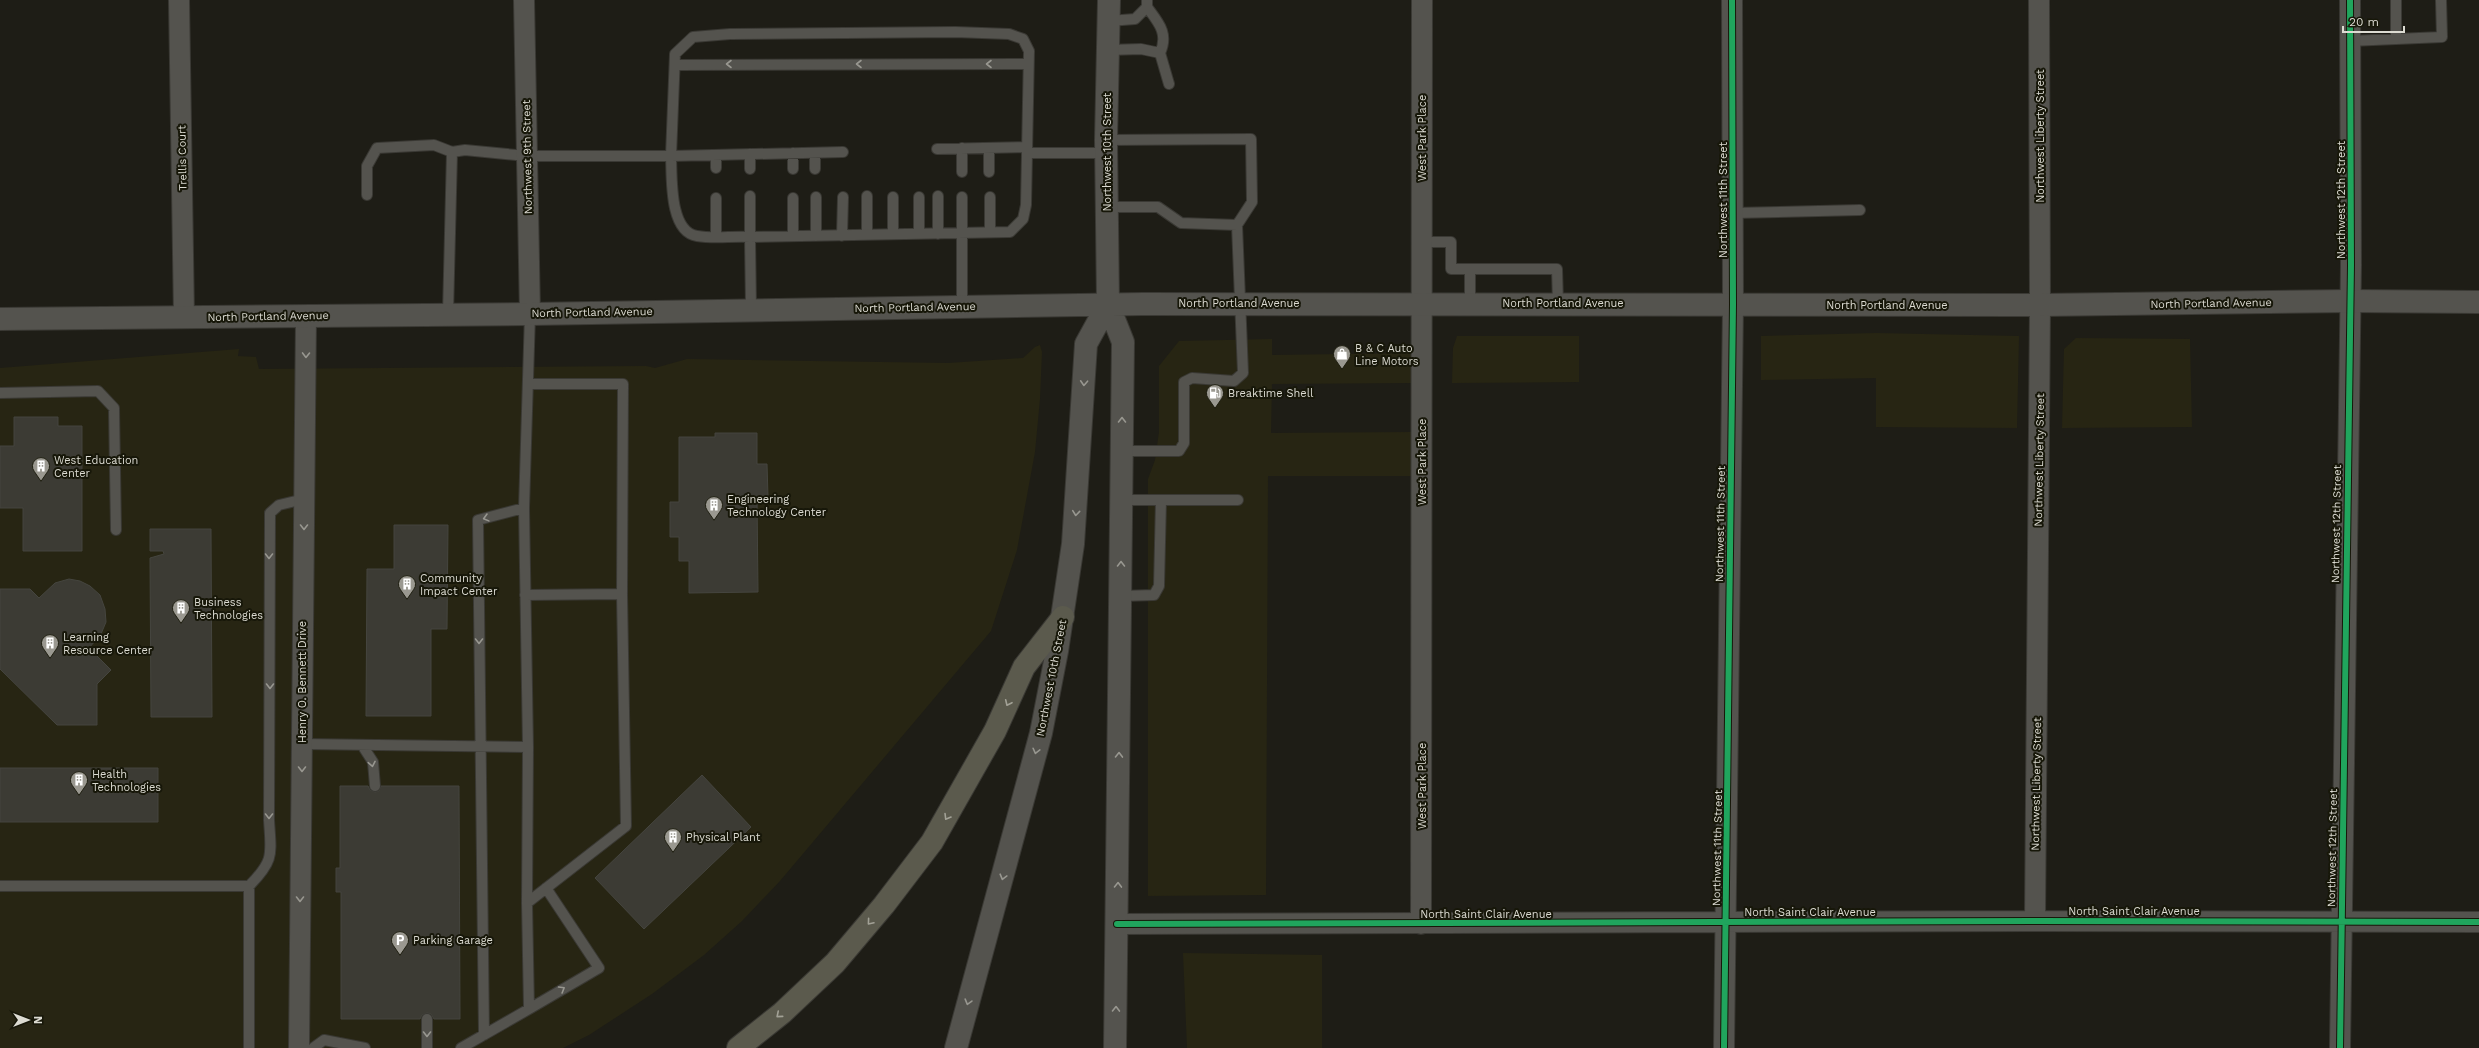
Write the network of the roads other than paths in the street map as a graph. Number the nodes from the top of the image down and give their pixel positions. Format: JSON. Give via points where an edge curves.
{"nodes":[{"id":1,"x":179,"y":0,"type":"edge"},
{"id":2,"x":524,"y":0,"type":"edge"},
{"id":3,"x":1109,"y":0,"type":"edge"},
{"id":4,"x":1422,"y":0,"type":"edge"},
{"id":5,"x":1732,"y":0,"type":"edge"},
{"id":6,"x":2040,"y":0,"type":"edge"},
{"id":7,"x":2350,"y":0,"type":"edge"},
{"id":8,"x":2396,"y":0,"type":"edge"},
{"id":9,"x":2442,"y":0,"type":"edge"},
{"id":10,"x":1147,"y":3,"type":"edge"},
{"id":11,"x":1109,"y":21,"type":"junction"},
{"id":12,"x":2396,"y":39,"type":"junction"},
{"id":13,"x":2350,"y":41,"type":"junction"},
{"id":14,"x":1108,"y":50,"type":"junction"},
{"id":15,"x":1160,"y":53,"type":"junction"},
{"id":16,"x":675,"y":64,"type":"junction"},
{"id":17,"x":1028,"y":64,"type":"junction"},
{"id":18,"x":1169,"y":84,"type":"dead end"},
{"id":19,"x":1106,"y":146,"type":"junction"},
{"id":20,"x":962,"y":148,"type":"junction"},
{"id":21,"x":989,"y":148,"type":"junction"},
{"id":22,"x":937,"y":149,"type":"dead end"},
{"id":23,"x":1027,"y":150,"type":"junction"},
{"id":24,"x":452,"y":152,"type":"junction"},
{"id":25,"x":843,"y":152,"type":"dead end"},
{"id":26,"x":793,"y":153,"type":"junction"},
{"id":27,"x":815,"y":153,"type":"junction"},
{"id":28,"x":750,"y":154,"type":"junction"},
{"id":29,"x":716,"y":155,"type":"junction"},
{"id":30,"x":527,"y":156,"type":"junction"},
{"id":31,"x":671,"y":156,"type":"junction"},
{"id":32,"x":716,"y":168,"type":"dead end"},
{"id":33,"x":793,"y":168,"type":"dead end"},
{"id":34,"x":750,"y":169,"type":"dead end"},
{"id":35,"x":815,"y":169,"type":"dead end"},
{"id":36,"x":962,"y":172,"type":"dead end"},
{"id":37,"x":989,"y":172,"type":"dead end"},
{"id":38,"x":368,"y":195,"type":"dead end"},
{"id":39,"x":750,"y":196,"type":"dead end"},
{"id":40,"x":867,"y":196,"type":"dead end"},
{"id":41,"x":938,"y":196,"type":"dead end"},
{"id":42,"x":816,"y":197,"type":"dead end"},
{"id":43,"x":843,"y":197,"type":"dead end"},
{"id":44,"x":893,"y":197,"type":"dead end"},
{"id":45,"x":919,"y":197,"type":"dead end"},
{"id":46,"x":962,"y":197,"type":"dead end"},
{"id":47,"x":990,"y":197,"type":"dead end"},
{"id":48,"x":716,"y":198,"type":"dead end"},
{"id":49,"x":793,"y":198,"type":"dead end"},
{"id":50,"x":1106,"y":207,"type":"junction"},
{"id":51,"x":1860,"y":210,"type":"dead end"},
{"id":52,"x":1733,"y":213,"type":"junction"},
{"id":53,"x":1237,"y":225,"type":"junction"},
{"id":54,"x":990,"y":232,"type":"junction"},
{"id":55,"x":962,"y":233,"type":"junction"},
{"id":56,"x":894,"y":234,"type":"junction"},
{"id":57,"x":919,"y":234,"type":"junction"},
{"id":58,"x":938,"y":234,"type":"junction"},
{"id":59,"x":867,"y":235,"type":"junction"},
{"id":60,"x":716,"y":236,"type":"junction"},
{"id":61,"x":793,"y":236,"type":"junction"},
{"id":62,"x":816,"y":236,"type":"junction"},
{"id":63,"x":842,"y":236,"type":"junction"},
{"id":64,"x":750,"y":237,"type":"junction"},
{"id":65,"x":1422,"y":242,"type":"junction"},
{"id":66,"x":1470,"y":269,"type":"junction"},
{"id":67,"x":2350,"y":301,"type":"junction"},
{"id":68,"x":2479,"y":302,"type":"edge"},
{"id":69,"x":1422,"y":303,"type":"junction"},
{"id":70,"x":1470,"y":303,"type":"junction"},
{"id":71,"x":1108,"y":304,"type":"junction"},
{"id":72,"x":1242,"y":304,"type":"junction"},
{"id":73,"x":1558,"y":304,"type":"junction"},
{"id":74,"x":1733,"y":304,"type":"junction"},
{"id":75,"x":2040,"y":305,"type":"junction"},
{"id":76,"x":962,"y":306,"type":"junction"},
{"id":77,"x":751,"y":309,"type":"junction"},
{"id":78,"x":448,"y":314,"type":"junction"},
{"id":79,"x":530,"y":314,"type":"junction"},
{"id":80,"x":306,"y":316,"type":"junction"},
{"id":81,"x":184,"y":317,"type":"junction"},
{"id":82,"x":0,"y":319,"type":"edge"},
{"id":83,"x":528,"y":384,"type":"junction"},
{"id":84,"x":0,"y":393,"type":"edge"},
{"id":85,"x":1122,"y":451,"type":"junction"},
{"id":86,"x":304,"y":499,"type":"junction"},
{"id":87,"x":1122,"y":500,"type":"junction"},
{"id":88,"x":1161,"y":500,"type":"junction"},
{"id":89,"x":1238,"y":500,"type":"dead end"},
{"id":90,"x":524,"y":508,"type":"junction"},
{"id":91,"x":116,"y":530,"type":"dead end"},
{"id":92,"x":622,"y":594,"type":"junction"},
{"id":93,"x":525,"y":595,"type":"junction"},
{"id":94,"x":1121,"y":596,"type":"junction"},
{"id":95,"x":1062,"y":617,"type":"junction"},
{"id":96,"x":302,"y":744,"type":"junction"},
{"id":97,"x":362,"y":745,"type":"junction"},
{"id":98,"x":479,"y":746,"type":"junction"},
{"id":99,"x":528,"y":746,"type":"junction"},
{"id":100,"x":375,"y":786,"type":"dead end"},
{"id":101,"x":0,"y":886,"type":"edge"},
{"id":102,"x":249,"y":886,"type":"junction"},
{"id":103,"x":546,"y":888,"type":"junction"},
{"id":104,"x":527,"y":904,"type":"junction"},
{"id":105,"x":2035,"y":921,"type":"junction"},
{"id":106,"x":1726,"y":922,"type":"junction"},
{"id":107,"x":2341,"y":922,"type":"junction"},
{"id":108,"x":2479,"y":922,"type":"edge"},
{"id":109,"x":1117,"y":924,"type":"junction"},
{"id":110,"x":1422,"y":924,"type":"junction"},
{"id":111,"x":529,"y":1009,"type":"junction"},
{"id":112,"x":427,"y":1019,"type":"dead end"},
{"id":113,"x":484,"y":1035,"type":"junction"},
{"id":114,"x":249,"y":1048,"type":"edge"},
{"id":115,"x":299,"y":1048,"type":"edge"},
{"id":116,"x":313,"y":1048,"type":"edge"},
{"id":117,"x":365,"y":1048,"type":"edge"},
{"id":118,"x":427,"y":1048,"type":"edge"},
{"id":119,"x":461,"y":1048,"type":"edge"},
{"id":120,"x":738,"y":1048,"type":"edge"},
{"id":121,"x":956,"y":1048,"type":"edge"},
{"id":122,"x":1115,"y":1048,"type":"edge"},
{"id":123,"x":1724,"y":1048,"type":"edge"},
{"id":124,"x":2340,"y":1048,"type":"edge"}],
"edges":[{"from":1,"to":81,"type":"street","name":"Trellis Court"},
{"from":2,"to":30,"type":"street","name":"Northwest 9th Street"},
{"from":3,"to":11,"type":"main road","name":"Northwest 10th Street"},
{"from":4,"to":65,"type":"street","name":"West Park Place"},
{"from":5,"to":52,"type":"street","name":"Northwest 11th Street"},
{"from":6,"to":75,"type":"street","name":"Northwest Liberty Street"},
{"from":7,"to":13,"type":"street","name":"Northwest 12th Street"},
{"from":8,"to":12,"type":"lane"},
{"from":9,"to":12,"type":"lane","via":[[2442,37]]},
{"from":10,"to":11,"type":"lane","via":[[1135,19]]},
{"from":10,"to":15,"type":"lane","via":[[1164,32],[1164,43]]},
{"from":11,"to":14,"type":"main road","name":"Northwest 10th Street"},
{"from":12,"to":13,"type":"lane"},
{"from":13,"to":67,"type":"street","name":"Northwest 12th Street"},
{"from":14,"to":15,"type":"lane","via":[[1141,49]]},
{"from":14,"to":19,"type":"main road","name":"Northwest 10th Street"},
{"from":15,"to":18,"type":"lane"},
{"from":17,"to":16,"type":"lane","one_way":true},
{"from":16,"to":17,"type":"lane","via":[[675,54],[693,38],[730,34],[955,32],[1009,34],[1023,39],[1029,51]]},
{"from":16,"to":31,"type":"lane"},
{"from":17,"to":23,"type":"lane"},
{"from":19,"to":23,"type":"lane"},
{"from":19,"to":50,"type":"main road","name":"Northwest 10th Street"},
{"from":19,"to":53,"type":"lane","via":[[1251,139],[1252,202]]},
{"from":20,"to":21,"type":"lane"},
{"from":20,"to":22,"type":"lane"},
{"from":20,"to":36,"type":"lane"},
{"from":21,"to":23,"type":"lane"},
{"from":21,"to":37,"type":"lane"},
{"from":23,"to":54,"type":"lane","via":[[1026,204],[1023,219],[1010,232]]},
{"from":24,"to":30,"type":"lane","via":[[465,150]]},
{"from":24,"to":38,"type":"lane","via":[[434,145],[377,148],[367,166]]},
{"from":24,"to":78,"type":"lane"},
{"from":25,"to":27,"type":"lane"},
{"from":26,"to":27,"type":"lane"},
{"from":26,"to":28,"type":"lane"},
{"from":26,"to":33,"type":"lane"},
{"from":27,"to":35,"type":"lane"},
{"from":28,"to":29,"type":"lane"},
{"from":28,"to":34,"type":"lane"},
{"from":29,"to":31,"type":"lane"},
{"from":29,"to":32,"type":"lane"},
{"from":30,"to":31,"type":"lane"},
{"from":30,"to":79,"type":"street","name":"Northwest 9th Street"},
{"from":31,"to":60,"type":"lane","via":[[674,210],[682,227],[695,236]]},
{"from":39,"to":64,"type":"lane"},
{"from":40,"to":59,"type":"lane"},
{"from":41,"to":58,"type":"lane"},
{"from":42,"to":62,"type":"lane"},
{"from":43,"to":63,"type":"lane"},
{"from":44,"to":56,"type":"lane"},
{"from":45,"to":57,"type":"lane"},
{"from":46,"to":55,"type":"lane"},
{"from":47,"to":54,"type":"lane"},
{"from":48,"to":60,"type":"lane"},
{"from":49,"to":61,"type":"lane"},
{"from":50,"to":53,"type":"lane","via":[[1158,207],[1181,224]]},
{"from":50,"to":71,"type":"main road","name":"Northwest 10th Street"},
{"from":51,"to":52,"type":"lane"},
{"from":52,"to":74,"type":"street","name":"Northwest 11th Street"},
{"from":53,"to":72,"type":"lane"},
{"from":54,"to":55,"type":"lane"},
{"from":55,"to":58,"type":"lane"},
{"from":55,"to":76,"type":"lane"},
{"from":56,"to":57,"type":"lane"},
{"from":56,"to":59,"type":"lane"},
{"from":57,"to":58,"type":"lane"},
{"from":59,"to":63,"type":"lane"},
{"from":60,"to":64,"type":"lane"},
{"from":61,"to":62,"type":"lane"},
{"from":61,"to":64,"type":"lane"},
{"from":62,"to":63,"type":"lane"},
{"from":64,"to":77,"type":"lane"},
{"from":65,"to":66,"type":"lane","via":[[1451,242],[1451,269]]},
{"from":65,"to":69,"type":"street","name":"West Park Place"},
{"from":66,"to":70,"type":"lane"},
{"from":66,"to":73,"type":"lane","via":[[1558,269]]},
{"from":67,"to":68,"type":"main road","name":"North Portland Avenue"},
{"from":67,"to":75,"type":"main road","name":"North Portland Avenue"},
{"from":67,"to":107,"type":"street","name":"Northwest 12th Street"},
{"from":69,"to":70,"type":"main road","name":"North Portland Avenue"},
{"from":69,"to":72,"type":"main road","name":"North Portland Avenue"},
{"from":69,"to":110,"type":"street","name":"West Park Place"},
{"from":70,"to":73,"type":"main road","name":"North Portland Avenue"},
{"from":71,"to":72,"type":"main road","name":"North Portland Avenue"},
{"from":71,"to":76,"type":"main road","name":"North Portland Avenue"},
{"from":85,"to":71,"type":"main road","name":"Northwest 10th Street","one_way":true,"via":[[1122,342]]},
{"from":71,"to":95,"type":"main road","name":"Northwest 10th Street","one_way":true,"via":[[1086,344],[1077,507]]},
{"from":72,"to":85,"type":"lane","via":[[1243,374],[1234,381],[1192,378],[1184,382],[1184,443],[1179,451]]},
{"from":73,"to":74,"type":"main road","name":"North Portland Avenue"},
{"from":74,"to":75,"type":"main road","name":"North Portland Avenue"},
{"from":74,"to":106,"type":"street","name":"Northwest 11th Street"},
{"from":75,"to":105,"type":"street","name":"Northwest Liberty Street"},
{"from":76,"to":77,"type":"main road","name":"North Portland Avenue"},
{"from":77,"to":79,"type":"main road","name":"North Portland Avenue"},
{"from":78,"to":79,"type":"main road","name":"North Portland Avenue"},
{"from":78,"to":80,"type":"main road","name":"North Portland Avenue"},
{"from":79,"to":83,"type":"lane"},
{"from":80,"to":81,"type":"main road","name":"North Portland Avenue"},
{"from":80,"to":86,"type":"street","name":"Henry O. Bennett Drive","one_way":true},
{"from":81,"to":82,"type":"main road","name":"North Portland Avenue"},
{"from":83,"to":90,"type":"lane"},
{"from":83,"to":92,"type":"lane","via":[[623,384]]},
{"from":84,"to":91,"type":"lane","via":[[98,391],[108,399],[114,408],[116,431]]},
{"from":85,"to":87,"type":"main road","name":"Northwest 10th Street"},
{"from":86,"to":96,"type":"street","name":"Henry O. Bennett Drive","one_way":true},
{"from":86,"to":102,"type":"lane","one_way":true,"via":[[278,505],[270,513],[271,849],[267,867]]},
{"from":87,"to":88,"type":"lane"},
{"from":94,"to":87,"type":"main road","name":"Northwest 10th Street","one_way":true},
{"from":88,"to":89,"type":"lane"},
{"from":88,"to":94,"type":"lane","via":[[1157,592],[1154,595]]},
{"from":90,"to":93,"type":"lane"},
{"from":90,"to":98,"type":"lane","one_way":true,"via":[[478,520]]},
{"from":92,"to":93,"type":"lane"},
{"from":92,"to":103,"type":"lane","via":[[626,826]]},
{"from":93,"to":99,"type":"lane"},
{"from":109,"to":94,"type":"main road","name":"Northwest 10th Street","one_way":true},
{"from":95,"to":120,"type":"highway","one_way":true,"via":[[1024,667],[995,732],[964,789],[927,848],[884,905],[835,963],[782,1013]]},
{"from":95,"to":121,"type":"main road","name":"Northwest 10th Street","one_way":true,"via":[[1041,733]]},
{"from":96,"to":97,"type":"lane"},
{"from":96,"to":115,"type":"street","name":"Henry O. Bennett Drive","one_way":true},
{"from":97,"to":98,"type":"lane"},
{"from":97,"to":100,"type":"lane","one_way":true,"via":[[373,762]]},
{"from":98,"to":99,"type":"lane"},
{"from":98,"to":113,"type":"lane"},
{"from":99,"to":104,"type":"lane"},
{"from":101,"to":102,"type":"lane"},
{"from":102,"to":114,"type":"lane"},
{"from":103,"to":104,"type":"lane"},
{"from":111,"to":103,"type":"lane","one_way":true,"via":[[599,968]]},
{"from":104,"to":111,"type":"lane"},
{"from":105,"to":106,"type":"street","name":"North Saint Clair Avenue"},
{"from":105,"to":107,"type":"street","name":"North Saint Clair Avenue"},
{"from":106,"to":110,"type":"street","name":"North Saint Clair Avenue"},
{"from":106,"to":123,"type":"street","name":"Northwest 11th Street"},
{"from":107,"to":108,"type":"street","name":"North Saint Clair Avenue"},
{"from":107,"to":124,"type":"street","name":"Northwest 12th Street"},
{"from":109,"to":110,"type":"street","name":"North Saint Clair Avenue"},
{"from":122,"to":109,"type":"main road","name":"Northwest 10th Street","one_way":true},
{"from":111,"to":113,"type":"lane"},
{"from":112,"to":118,"type":"lane","one_way":true},
{"from":113,"to":119,"type":"lane"},
{"from":116,"to":117,"type":"lane","via":[[324,1040]]}]}
